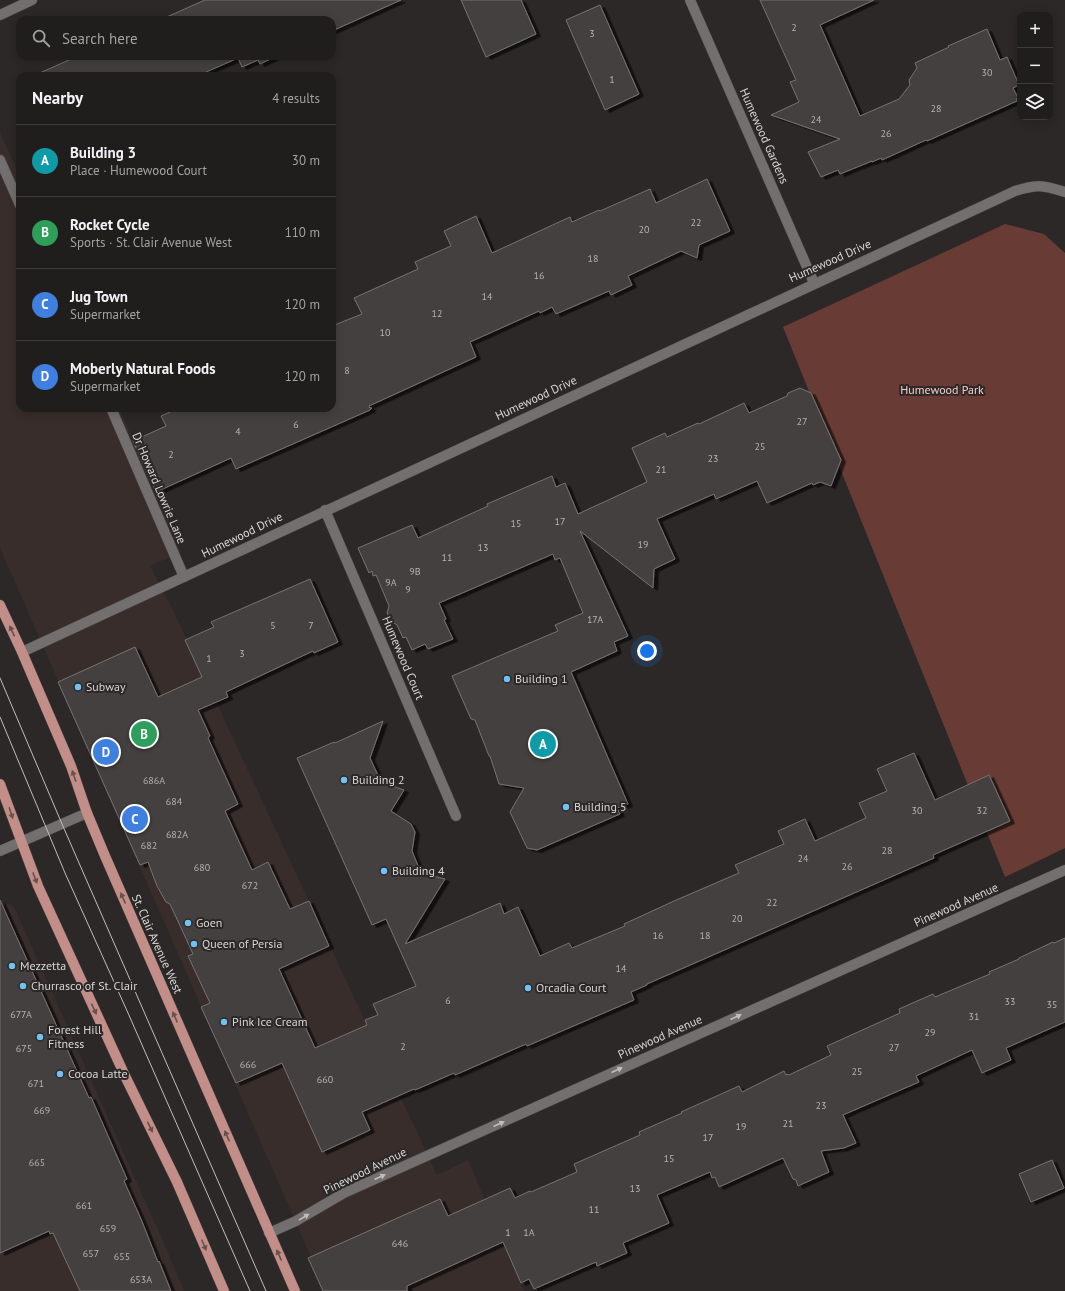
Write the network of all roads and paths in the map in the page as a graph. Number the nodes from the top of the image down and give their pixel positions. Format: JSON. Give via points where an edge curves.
{"nodes":[{"id":1,"x":32,"y":0,"type":"edge"},
{"id":2,"x":690,"y":0,"type":"edge"},
{"id":3,"x":0,"y":15,"type":"edge"},
{"id":4,"x":0,"y":160,"type":"edge"},
{"id":5,"x":1065,"y":192,"type":"edge"},
{"id":6,"x":16,"y":196,"type":"edge"},
{"id":7,"x":814,"y":283,"type":"junction"},
{"id":8,"x":113,"y":412,"type":"edge"},
{"id":9,"x":325,"y":510,"type":"junction"},
{"id":10,"x":184,"y":578,"type":"junction"},
{"id":11,"x":0,"y":605,"type":"edge"},
{"id":12,"x":22,"y":652,"type":"junction"},
{"id":13,"x":0,"y":784,"type":"edge"},
{"id":14,"x":87,"y":813,"type":"junction"},
{"id":15,"x":456,"y":816,"type":"dead end"},
{"id":16,"x":21,"y":842,"type":"junction"},
{"id":17,"x":0,"y":851,"type":"edge"},
{"id":18,"x":1065,"y":870,"type":"edge"},
{"id":19,"x":269,"y":1234,"type":"junction"},
{"id":20,"x":224,"y":1291,"type":"edge"},
{"id":21,"x":295,"y":1291,"type":"edge"}],
"edges":[{"from":1,"to":3,"type":"street"},
{"from":2,"to":7,"type":"street","name":"Humewood Gardens"},
{"from":4,"to":6,"type":"street"},
{"from":5,"to":7,"type":"street","name":"Humewood Drive","via":[[1047,186],[1031,186],[1015,191]]},
{"from":7,"to":9,"type":"street","name":"Humewood Drive"},
{"from":8,"to":10,"type":"street","name":"Dr Howard Lowrie Lane"},
{"from":9,"to":10,"type":"street","name":"Humewood Drive"},
{"from":9,"to":15,"type":"street","name":"Humewood Court"},
{"from":10,"to":12,"type":"street","name":"Humewood Drive"},
{"from":12,"to":11,"type":"main road","name":"St. Clair Avenue West","one_way":true},
{"from":14,"to":12,"type":"main road","name":"St. Clair Avenue West","one_way":true,"via":[[71,766]]},
{"from":13,"to":16,"type":"main road","one_way":true},
{"from":14,"to":16,"type":"street"},
{"from":19,"to":14,"type":"main road","name":"St. Clair Avenue West","one_way":true},
{"from":16,"to":17,"type":"street"},
{"from":16,"to":20,"type":"main road","one_way":true,"via":[[41,893],[177,1182]]},
{"from":19,"to":18,"type":"street","name":"Pinewood Avenue","one_way":true,"via":[[344,1193]]},
{"from":21,"to":19,"type":"main road","name":"St. Clair Avenue West","one_way":true}]}
